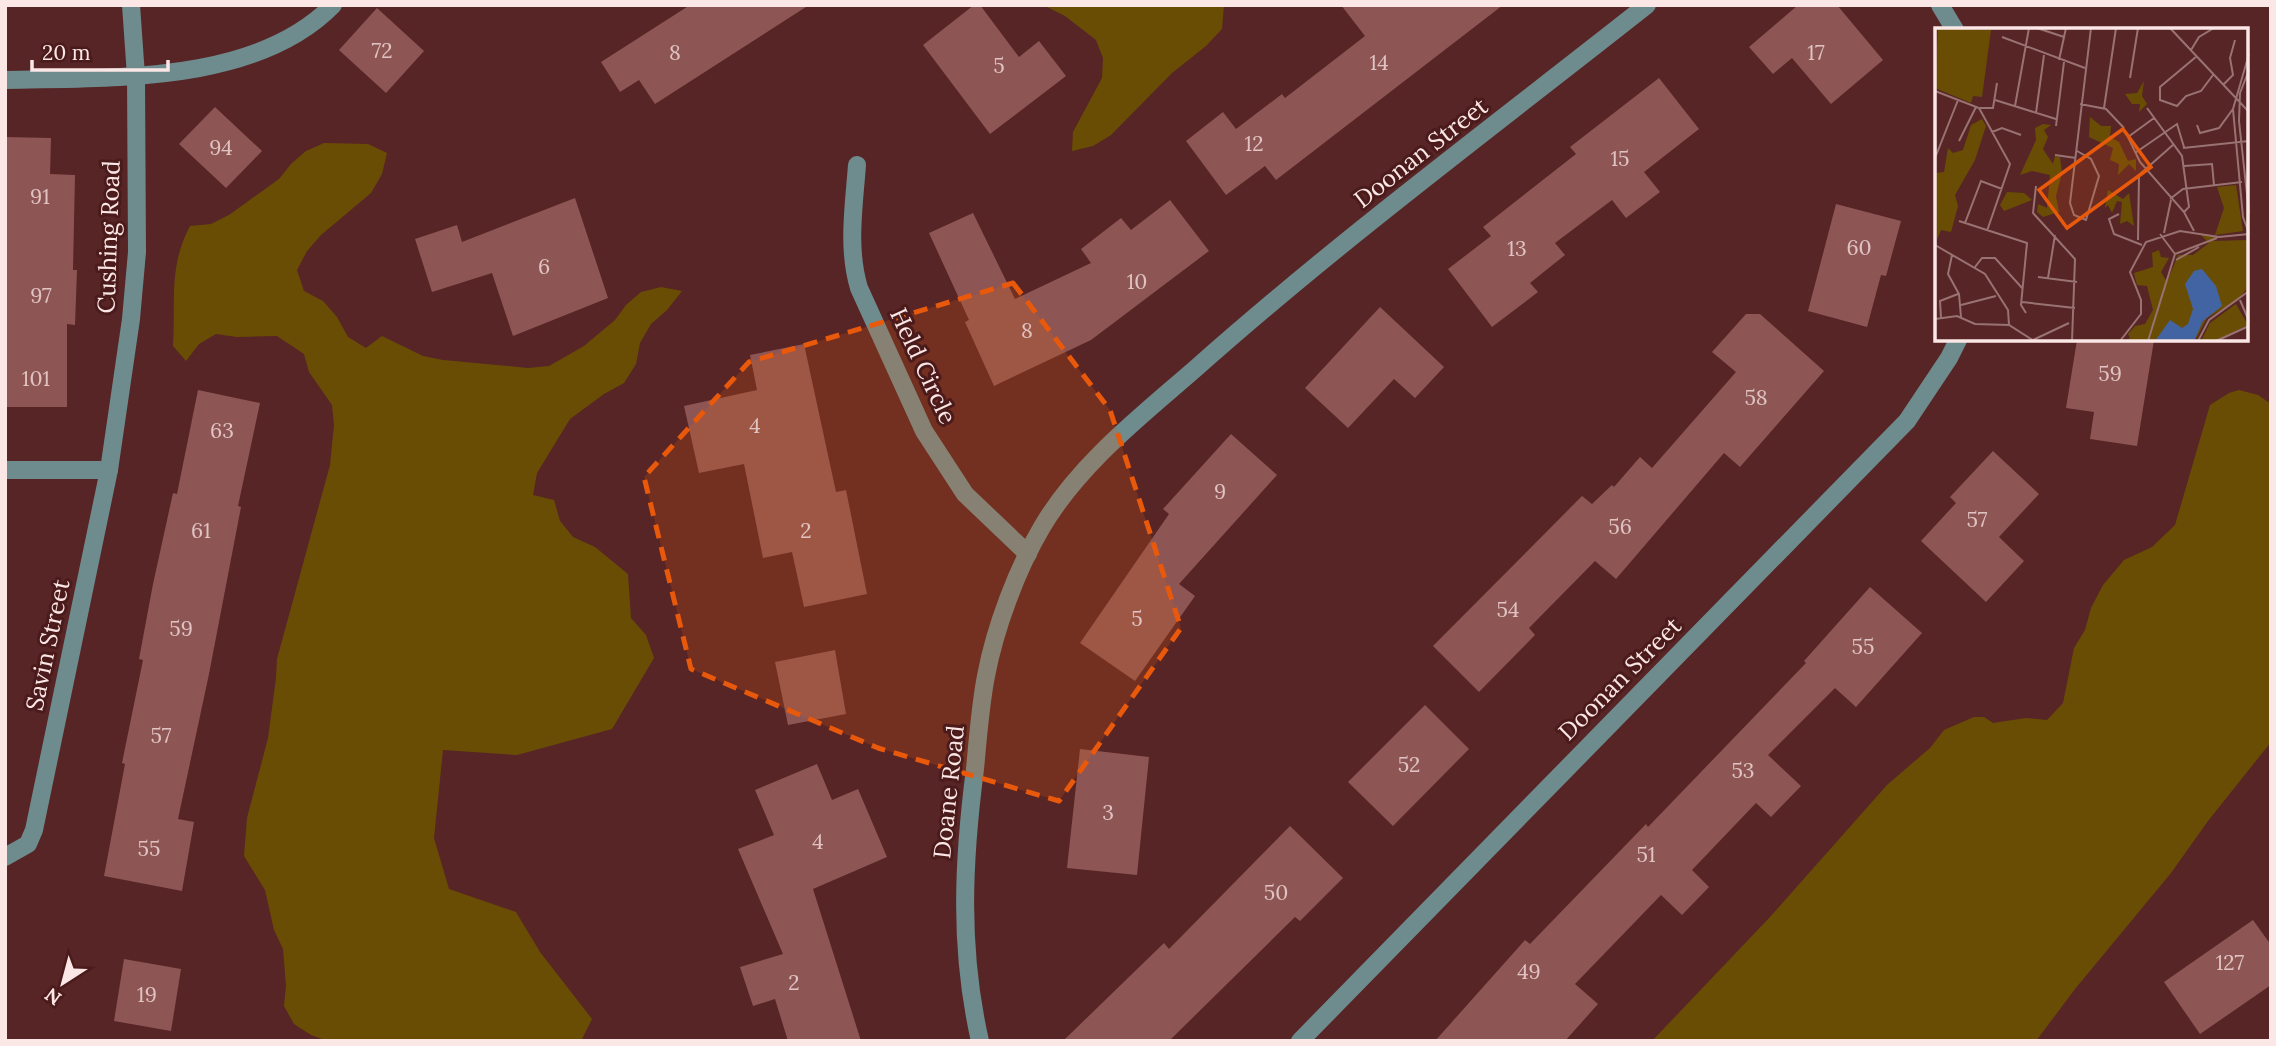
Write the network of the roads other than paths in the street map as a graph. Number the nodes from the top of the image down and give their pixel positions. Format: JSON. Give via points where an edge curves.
{"nodes":[{"id":1,"x":131,"y":5,"type":"edge"},
{"id":2,"x":333,"y":5,"type":"edge"},
{"id":3,"x":1647,"y":5,"type":"edge"},
{"id":4,"x":1940,"y":5,"type":"edge"},
{"id":5,"x":1954,"y":28,"type":"edge"},
{"id":6,"x":136,"y":76,"type":"junction"},
{"id":7,"x":5,"y":80,"type":"edge"},
{"id":8,"x":857,"y":165,"type":"dead end"},
{"id":9,"x":1957,"y":341,"type":"edge"},
{"id":10,"x":5,"y":470,"type":"edge"},
{"id":11,"x":110,"y":470,"type":"junction"},
{"id":12,"x":1028,"y":554,"type":"junction"},
{"id":13,"x":5,"y":857,"type":"edge"},
{"id":14,"x":980,"y":1041,"type":"edge"},
{"id":15,"x":1300,"y":1041,"type":"edge"}],
"edges":[{"from":1,"to":6,"type":"street","name":"Cushing Road"},
{"from":2,"to":6,"type":"street","via":[[310,25],[225,63]]},
{"from":3,"to":12,"type":"street","name":"Doonan Street","via":[[1262,309],[1119,435],[1057,506]]},
{"from":4,"to":5,"type":"street"},
{"from":6,"to":7,"type":"street"},
{"from":6,"to":11,"type":"street","name":"Cushing Road","via":[[137,253]]},
{"from":8,"to":12,"type":"street","name":"Held Circle","via":[[852,239],[859,288],[925,431],[965,494]]},
{"from":9,"to":15,"type":"street","name":"Doonan Street","via":[[1906,421],[1864,467]]},
{"from":10,"to":11,"type":"street"},
{"from":11,"to":13,"type":"street","name":"Savin Street","via":[[34,830],[28,844]]},
{"from":12,"to":14,"type":"street","name":"Doane Road","via":[[986,676],[968,824],[963,913]]}]}
